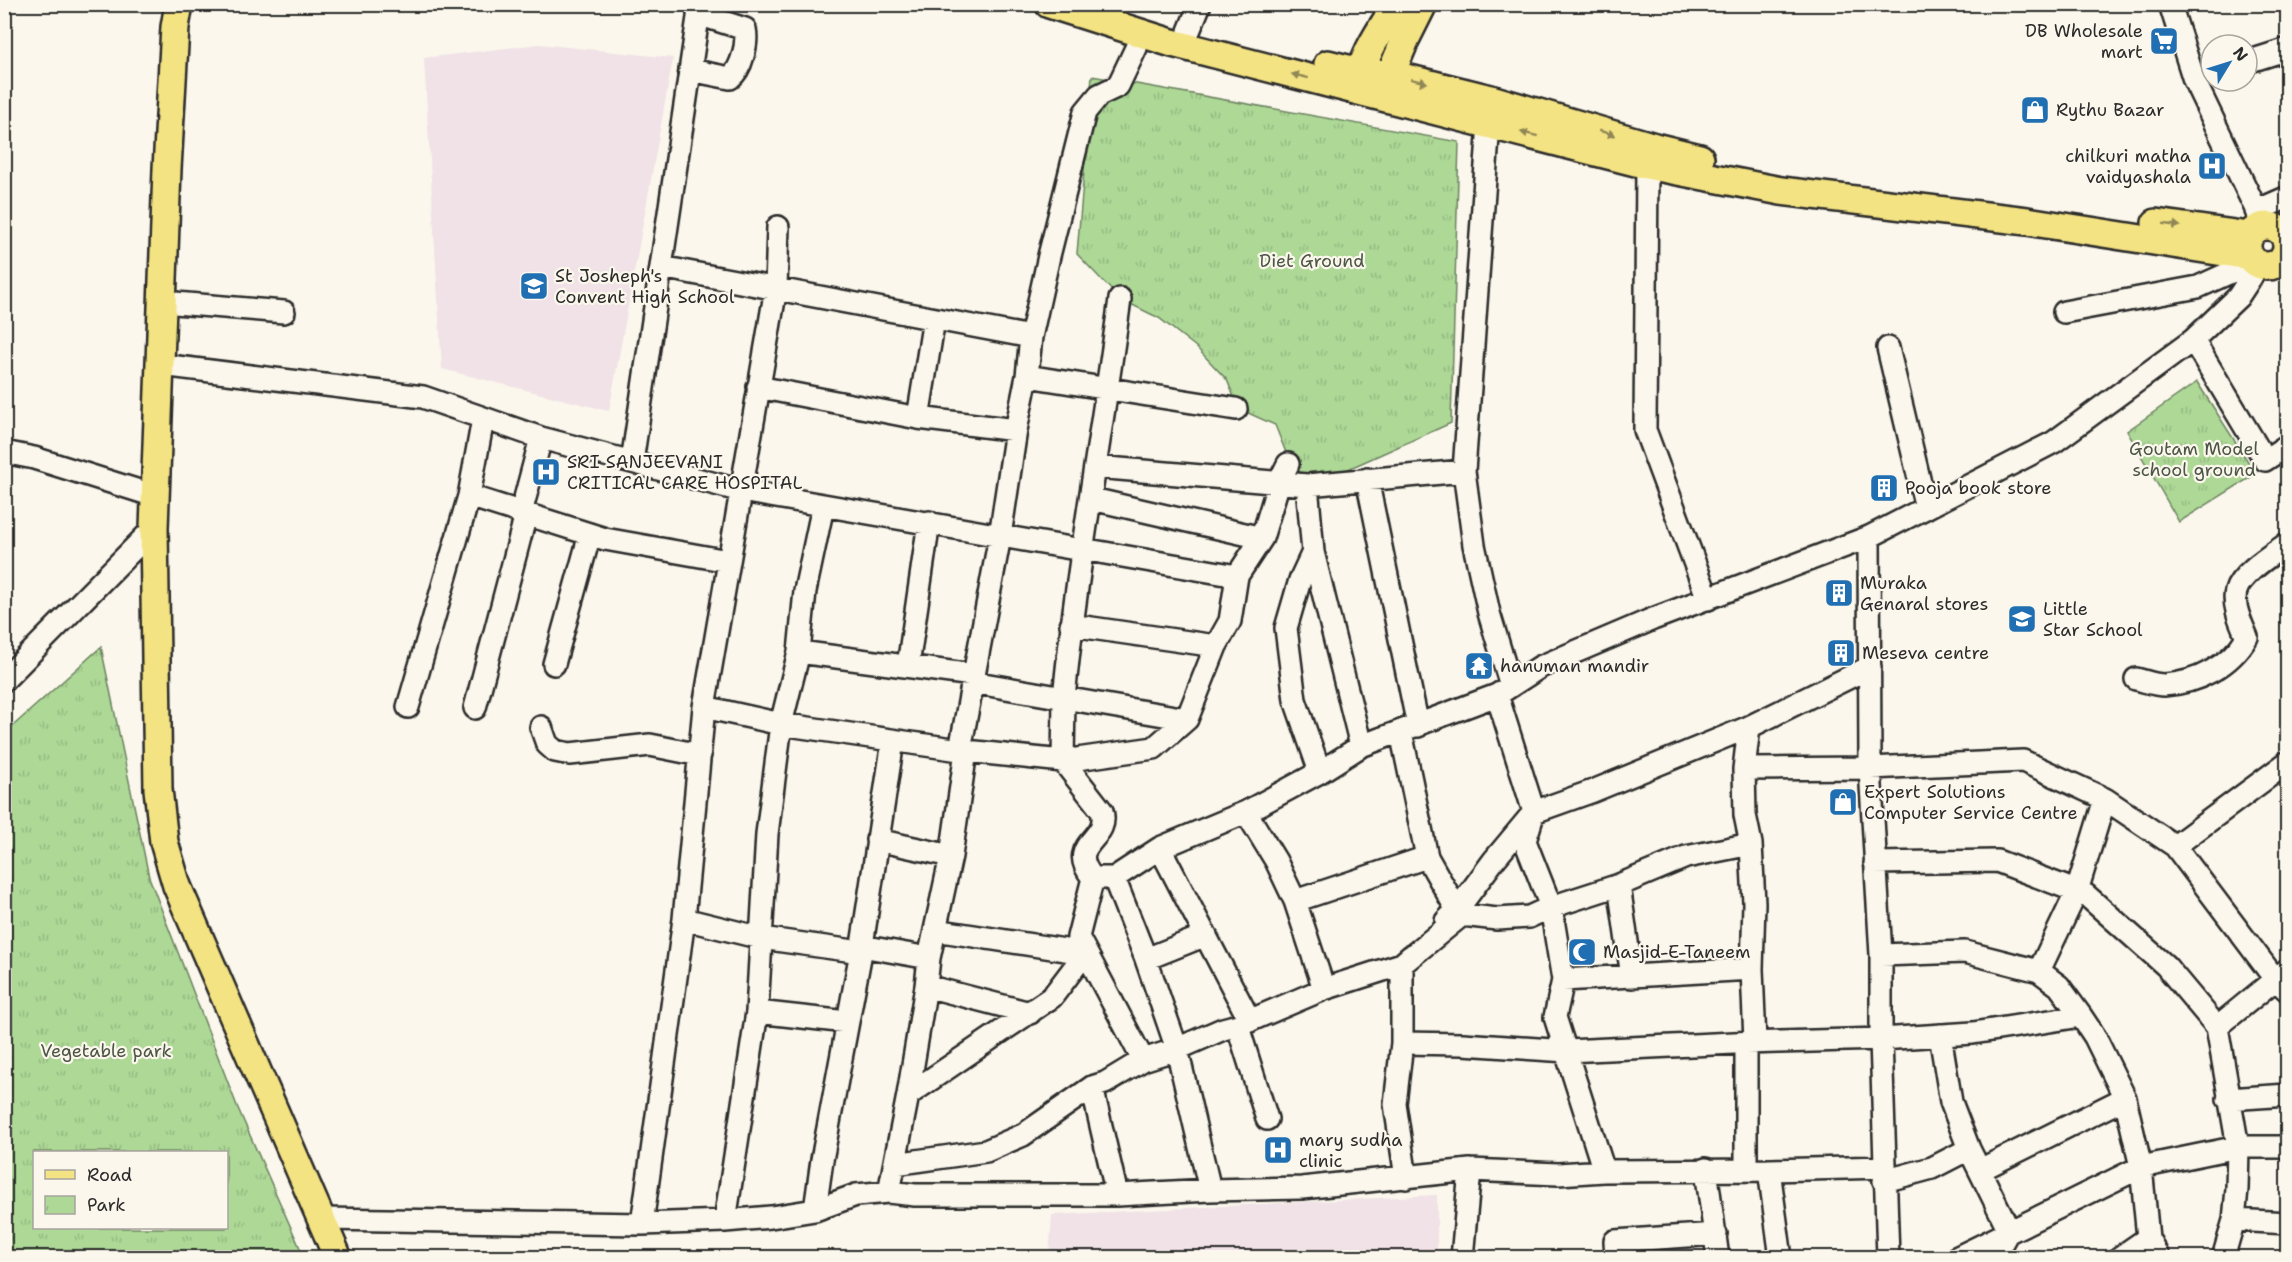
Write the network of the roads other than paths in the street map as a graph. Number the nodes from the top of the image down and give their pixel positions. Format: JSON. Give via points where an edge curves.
{"nodes":[{"id":1,"x":1049,"y":4,"type":"edge"},
{"id":2,"x":1200,"y":4,"type":"edge"},
{"id":3,"x":1397,"y":4,"type":"edge"},
{"id":4,"x":1424,"y":4,"type":"edge"},
{"id":5,"x":2170,"y":4,"type":"edge"},
{"id":6,"x":1101,"y":5,"type":"edge"},
{"id":7,"x":699,"y":9,"type":"edge"},
{"id":8,"x":176,"y":12,"type":"edge"},
{"id":9,"x":1189,"y":31,"type":"junction"},
{"id":10,"x":1140,"y":33,"type":"junction"},
{"id":11,"x":2288,"y":49,"type":"edge"},
{"id":12,"x":2259,"y":58,"type":"edge"},
{"id":13,"x":2199,"y":68,"type":"edge"},
{"id":14,"x":690,"y":70,"type":"junction"},
{"id":15,"x":1372,"y":83,"type":"junction"},
{"id":16,"x":2209,"y":93,"type":"edge"},
{"id":17,"x":1490,"y":112,"type":"junction"},
{"id":18,"x":1647,"y":165,"type":"junction"},
{"id":19,"x":2288,"y":197,"type":"edge"},
{"id":20,"x":778,"y":226,"type":"dead end"},
{"id":21,"x":2267,"y":251,"type":"edge"},
{"id":22,"x":661,"y":267,"type":"junction"},
{"id":23,"x":776,"y":288,"type":"junction"},
{"id":24,"x":1120,"y":298,"type":"dead end"},
{"id":25,"x":163,"y":302,"type":"junction"},
{"id":26,"x":284,"y":312,"type":"dead end"},
{"id":27,"x":2064,"y":312,"type":"dead end"},
{"id":28,"x":934,"y":319,"type":"junction"},
{"id":29,"x":1031,"y":338,"type":"junction"},
{"id":30,"x":2193,"y":340,"type":"junction"},
{"id":31,"x":1888,"y":348,"type":"dead end"},
{"id":32,"x":161,"y":365,"type":"junction"},
{"id":33,"x":1028,"y":376,"type":"junction"},
{"id":34,"x":758,"y":387,"type":"junction"},
{"id":35,"x":1108,"y":388,"type":"junction"},
{"id":36,"x":1236,"y":409,"type":"dead end"},
{"id":37,"x":918,"y":418,"type":"junction"},
{"id":38,"x":483,"y":419,"type":"junction"},
{"id":39,"x":1016,"y":430,"type":"junction"},
{"id":40,"x":541,"y":438,"type":"junction"},
{"id":41,"x":2288,"y":444,"type":"edge"},
{"id":42,"x":4,"y":452,"type":"edge"},
{"id":43,"x":632,"y":462,"type":"junction"},
{"id":44,"x":1096,"y":467,"type":"junction"},
{"id":45,"x":1464,"y":471,"type":"junction"},
{"id":46,"x":1283,"y":473,"type":"junction"},
{"id":47,"x":1367,"y":478,"type":"junction"},
{"id":48,"x":1307,"y":485,"type":"junction"},
{"id":49,"x":742,"y":491,"type":"junction"},
{"id":50,"x":155,"y":496,"type":"junction"},
{"id":51,"x":469,"y":496,"type":"junction"},
{"id":52,"x":1092,"y":499,"type":"junction"},
{"id":53,"x":823,"y":506,"type":"junction"},
{"id":54,"x":1926,"y":508,"type":"junction"},
{"id":55,"x":521,"y":513,"type":"junction"},
{"id":56,"x":929,"y":522,"type":"junction"},
{"id":57,"x":154,"y":528,"type":"junction"},
{"id":58,"x":590,"y":534,"type":"junction"},
{"id":59,"x":1000,"y":536,"type":"junction"},
{"id":60,"x":1869,"y":537,"type":"junction"},
{"id":61,"x":1262,"y":538,"type":"junction"},
{"id":62,"x":2288,"y":543,"type":"edge"},
{"id":63,"x":1082,"y":549,"type":"junction"},
{"id":64,"x":1313,"y":552,"type":"junction"},
{"id":65,"x":728,"y":561,"type":"junction"},
{"id":66,"x":1237,"y":576,"type":"junction"},
{"id":67,"x":1708,"y":599,"type":"junction"},
{"id":68,"x":1071,"y":625,"type":"junction"},
{"id":69,"x":1216,"y":646,"type":"junction"},
{"id":70,"x":799,"y":652,"type":"junction"},
{"id":71,"x":554,"y":664,"type":"dead end"},
{"id":72,"x":908,"y":666,"type":"junction"},
{"id":73,"x":1870,"y":667,"type":"junction"},
{"id":74,"x":972,"y":678,"type":"junction"},
{"id":75,"x":2136,"y":679,"type":"dead end"},
{"id":76,"x":4,"y":680,"type":"edge"},
{"id":77,"x":1504,"y":690,"type":"junction"},
{"id":78,"x":1064,"y":698,"type":"junction"},
{"id":79,"x":408,"y":706,"type":"dead end"},
{"id":80,"x":704,"y":707,"type":"junction"},
{"id":81,"x":475,"y":708,"type":"dead end"},
{"id":82,"x":1187,"y":719,"type":"junction"},
{"id":83,"x":781,"y":724,"type":"junction"},
{"id":84,"x":542,"y":727,"type":"dead end"},
{"id":85,"x":1749,"y":728,"type":"junction"},
{"id":86,"x":1410,"y":729,"type":"junction"},
{"id":87,"x":893,"y":741,"type":"junction"},
{"id":88,"x":1361,"y":746,"type":"junction"},
{"id":89,"x":963,"y":750,"type":"junction"},
{"id":90,"x":700,"y":755,"type":"junction"},
{"id":91,"x":1063,"y":762,"type":"junction"},
{"id":92,"x":2288,"y":762,"type":"edge"},
{"id":93,"x":1870,"y":768,"type":"junction"},
{"id":94,"x":1744,"y":769,"type":"junction"},
{"id":95,"x":1320,"y":772,"type":"junction"},
{"id":96,"x":2105,"y":799,"type":"junction"},
{"id":97,"x":1246,"y":812,"type":"junction"},
{"id":98,"x":1534,"y":812,"type":"junction"},
{"id":99,"x":877,"y":840,"type":"junction"},
{"id":100,"x":1751,"y":844,"type":"junction"},
{"id":101,"x":2175,"y":846,"type":"junction"},
{"id":102,"x":1160,"y":848,"type":"junction"},
{"id":103,"x":951,"y":856,"type":"junction"},
{"id":104,"x":1427,"y":857,"type":"junction"},
{"id":105,"x":1875,"y":863,"type":"junction"},
{"id":106,"x":1103,"y":878,"type":"junction"},
{"id":107,"x":1619,"y":885,"type":"junction"},
{"id":108,"x":2077,"y":891,"type":"junction"},
{"id":109,"x":1295,"y":901,"type":"junction"},
{"id":110,"x":1551,"y":907,"type":"junction"},
{"id":111,"x":1457,"y":910,"type":"junction"},
{"id":112,"x":684,"y":919,"type":"junction"},
{"id":113,"x":935,"y":930,"type":"junction"},
{"id":114,"x":1206,"y":935,"type":"junction"},
{"id":115,"x":761,"y":938,"type":"junction"},
{"id":116,"x":1078,"y":944,"type":"junction"},
{"id":117,"x":861,"y":952,"type":"junction"},
{"id":118,"x":1881,"y":956,"type":"junction"},
{"id":119,"x":929,"y":958,"type":"junction"},
{"id":120,"x":1146,"y":959,"type":"junction"},
{"id":121,"x":1402,"y":964,"type":"junction"},
{"id":122,"x":1752,"y":969,"type":"junction"},
{"id":123,"x":2039,"y":971,"type":"junction"},
{"id":124,"x":1632,"y":977,"type":"junction"},
{"id":125,"x":1563,"y":980,"type":"junction"},
{"id":126,"x":2283,"y":980,"type":"edge"},
{"id":127,"x":926,"y":986,"type":"junction"},
{"id":128,"x":1324,"y":989,"type":"junction"},
{"id":129,"x":757,"y":1012,"type":"junction"},
{"id":130,"x":1030,"y":1013,"type":"junction"},
{"id":131,"x":2081,"y":1016,"type":"junction"},
{"id":132,"x":847,"y":1022,"type":"junction"},
{"id":133,"x":1246,"y":1022,"type":"junction"},
{"id":134,"x":2217,"y":1027,"type":"junction"},
{"id":135,"x":1940,"y":1035,"type":"junction"},
{"id":136,"x":1881,"y":1039,"type":"junction"},
{"id":137,"x":1402,"y":1043,"type":"junction"},
{"id":138,"x":1750,"y":1043,"type":"junction"},
{"id":139,"x":1178,"y":1049,"type":"junction"},
{"id":140,"x":1568,"y":1051,"type":"junction"},
{"id":141,"x":1143,"y":1060,"type":"junction"},
{"id":142,"x":1092,"y":1087,"type":"junction"},
{"id":143,"x":908,"y":1095,"type":"junction"},
{"id":144,"x":2288,"y":1095,"type":"edge"},
{"id":145,"x":2125,"y":1098,"type":"junction"},
{"id":146,"x":2228,"y":1099,"type":"junction"},
{"id":147,"x":1267,"y":1119,"type":"dead end"},
{"id":148,"x":2238,"y":1147,"type":"junction"},
{"id":149,"x":2288,"y":1147,"type":"edge"},
{"id":150,"x":1969,"y":1149,"type":"junction"},
{"id":151,"x":895,"y":1164,"type":"junction"},
{"id":152,"x":2141,"y":1167,"type":"junction"},
{"id":153,"x":1706,"y":1169,"type":"junction"},
{"id":154,"x":1470,"y":1170,"type":"junction"},
{"id":155,"x":1746,"y":1170,"type":"junction"},
{"id":156,"x":1769,"y":1170,"type":"junction"},
{"id":157,"x":1980,"y":1170,"type":"junction"},
{"id":158,"x":1604,"y":1171,"type":"junction"},
{"id":159,"x":1884,"y":1174,"type":"junction"},
{"id":160,"x":1406,"y":1178,"type":"junction"},
{"id":161,"x":1210,"y":1190,"type":"junction"},
{"id":162,"x":889,"y":1192,"type":"junction"},
{"id":163,"x":1117,"y":1194,"type":"junction"},
{"id":164,"x":815,"y":1210,"type":"junction"},
{"id":165,"x":322,"y":1219,"type":"junction"},
{"id":166,"x":2234,"y":1220,"type":"junction"},
{"id":167,"x":725,"y":1221,"type":"junction"},
{"id":168,"x":2288,"y":1223,"type":"edge"},
{"id":169,"x":642,"y":1224,"type":"junction"},
{"id":170,"x":2009,"y":1230,"type":"junction"},
{"id":171,"x":1716,"y":1234,"type":"junction"},
{"id":172,"x":2148,"y":1238,"type":"junction"},
{"id":173,"x":338,"y":1257,"type":"edge"},
{"id":174,"x":1462,"y":1257,"type":"edge"},
{"id":175,"x":1616,"y":1257,"type":"edge"},
{"id":176,"x":1718,"y":1257,"type":"edge"},
{"id":177,"x":1781,"y":1257,"type":"edge"},
{"id":178,"x":1888,"y":1257,"type":"edge"},
{"id":179,"x":1956,"y":1257,"type":"edge"},
{"id":180,"x":2001,"y":1257,"type":"edge"},
{"id":181,"x":2118,"y":1257,"type":"edge"},
{"id":182,"x":2159,"y":1257,"type":"edge"},
{"id":183,"x":2223,"y":1257,"type":"edge"}],
"edges":[{"from":1,"to":10,"type":"main road"},
{"from":2,"to":9,"type":"street"},
{"from":3,"to":15,"type":"main road","via":[[1373,43]]},
{"from":4,"to":15,"type":"main road"},
{"from":5,"to":13,"type":"street"},
{"from":6,"to":9,"type":"main road"},
{"from":7,"to":14,"type":"street"},
{"from":7,"to":14,"type":"street","via":[[746,29],[747,37],[737,72],[730,78]]},
{"from":8,"to":25,"type":"main road"},
{"from":9,"to":15,"type":"main road"},
{"from":15,"to":10,"type":"main road","one_way":true,"via":[[1198,50]]},
{"from":10,"to":29,"type":"street","via":[[1118,86],[1099,95],[1085,112]]},
{"from":11,"to":12,"type":"street"},
{"from":14,"to":22,"type":"street"},
{"from":15,"to":17,"type":"main road"},
{"from":16,"to":21,"type":"street"},
{"from":18,"to":17,"type":"main road","one_way":true},
{"from":17,"to":21,"type":"main road","one_way":true,"via":[[1783,177],[2024,204]]},
{"from":17,"to":45,"type":"street"},
{"from":18,"to":21,"type":"main road","via":[[1781,191]]},
{"from":18,"to":67,"type":"street","via":[[1645,430]]},
{"from":19,"to":21,"type":"street"},
{"from":20,"to":23,"type":"street"},
{"from":21,"to":27,"type":"street","via":[[2198,286]]},
{"from":21,"to":30,"type":"street","via":[[2238,297]]},
{"from":22,"to":23,"type":"street"},
{"from":22,"to":43,"type":"street"},
{"from":23,"to":28,"type":"street"},
{"from":23,"to":34,"type":"street"},
{"from":24,"to":35,"type":"street"},
{"from":25,"to":26,"type":"street"},
{"from":25,"to":32,"type":"main road"},
{"from":28,"to":29,"type":"street"},
{"from":28,"to":37,"type":"street"},
{"from":29,"to":33,"type":"street"},
{"from":30,"to":41,"type":"street","via":[[2265,460]]},
{"from":30,"to":54,"type":"street","via":[[2054,442]]},
{"from":31,"to":54,"type":"street"},
{"from":32,"to":38,"type":"street","via":[[423,397]]},
{"from":32,"to":50,"type":"main road"},
{"from":33,"to":35,"type":"street"},
{"from":33,"to":39,"type":"street"},
{"from":34,"to":37,"type":"street"},
{"from":34,"to":49,"type":"street"},
{"from":35,"to":36,"type":"street"},
{"from":35,"to":44,"type":"street"},
{"from":37,"to":39,"type":"street"},
{"from":38,"to":40,"type":"street"},
{"from":38,"to":51,"type":"street"},
{"from":39,"to":59,"type":"street"},
{"from":40,"to":43,"type":"street"},
{"from":40,"to":55,"type":"street"},
{"from":42,"to":50,"type":"street"},
{"from":43,"to":49,"type":"street"},
{"from":44,"to":46,"type":"street"},
{"from":44,"to":52,"type":"street"},
{"from":45,"to":47,"type":"street"},
{"from":45,"to":77,"type":"street","via":[[1474,545]]},
{"from":46,"to":48,"type":"street"},
{"from":46,"to":61,"type":"street"},
{"from":47,"to":48,"type":"street"},
{"from":47,"to":86,"type":"street"},
{"from":48,"to":64,"type":"street"},
{"from":49,"to":53,"type":"street"},
{"from":49,"to":65,"type":"street"},
{"from":50,"to":57,"type":"main road"},
{"from":51,"to":55,"type":"street"},
{"from":51,"to":79,"type":"street"},
{"from":52,"to":61,"type":"street"},
{"from":52,"to":63,"type":"street"},
{"from":53,"to":56,"type":"street"},
{"from":53,"to":70,"type":"street","via":[[805,591]]},
{"from":54,"to":60,"type":"street"},
{"from":55,"to":58,"type":"street"},
{"from":55,"to":81,"type":"street","via":[[524,522]]},
{"from":56,"to":59,"type":"street"},
{"from":56,"to":72,"type":"street"},
{"from":57,"to":76,"type":"street"},
{"from":57,"to":165,"type":"main road","via":[[158,789],[164,842],[177,886]]},
{"from":58,"to":65,"type":"street"},
{"from":58,"to":71,"type":"street"},
{"from":59,"to":63,"type":"street"},
{"from":59,"to":74,"type":"street"},
{"from":60,"to":67,"type":"street"},
{"from":60,"to":73,"type":"street"},
{"from":61,"to":66,"type":"street"},
{"from":62,"to":75,"type":"street","via":[[2247,575],[2236,592],[2238,614],[2247,637],[2225,663],[2192,680],[2162,685]]},
{"from":63,"to":66,"type":"street"},
{"from":63,"to":68,"type":"street"},
{"from":64,"to":88,"type":"street"},
{"from":64,"to":95,"type":"street","via":[[1286,628],[1295,700]]},
{"from":65,"to":80,"type":"street"},
{"from":66,"to":69,"type":"street","via":[[1230,621]]},
{"from":67,"to":77,"type":"street","via":[[1540,667]]},
{"from":68,"to":69,"type":"street"},
{"from":68,"to":78,"type":"street"},
{"from":69,"to":82,"type":"street"},
{"from":70,"to":72,"type":"street"},
{"from":70,"to":83,"type":"street"},
{"from":72,"to":74,"type":"street"},
{"from":73,"to":85,"type":"street"},
{"from":73,"to":93,"type":"street"},
{"from":74,"to":78,"type":"street"},
{"from":74,"to":89,"type":"street"},
{"from":77,"to":86,"type":"street"},
{"from":77,"to":98,"type":"street"},
{"from":78,"to":82,"type":"street"},
{"from":78,"to":91,"type":"street"},
{"from":80,"to":83,"type":"street"},
{"from":80,"to":90,"type":"street"},
{"from":82,"to":91,"type":"street","via":[[1154,748]]},
{"from":83,"to":87,"type":"street"},
{"from":83,"to":115,"type":"street","via":[[767,834]]},
{"from":84,"to":90,"type":"street","via":[[547,744],[555,752],[570,754],[650,745]]},
{"from":85,"to":94,"type":"street"},
{"from":85,"to":98,"type":"street"},
{"from":86,"to":88,"type":"street"},
{"from":86,"to":104,"type":"street"},
{"from":87,"to":89,"type":"street"},
{"from":87,"to":99,"type":"street"},
{"from":88,"to":95,"type":"street"},
{"from":89,"to":91,"type":"street"},
{"from":89,"to":103,"type":"street"},
{"from":90,"to":112,"type":"street"},
{"from":91,"to":106,"type":"street","via":[[1102,811],[1101,828],[1085,847],[1084,858],[1086,869]]},
{"from":92,"to":101,"type":"street"},
{"from":93,"to":94,"type":"street"},
{"from":93,"to":96,"type":"street","via":[[2023,761]]},
{"from":93,"to":105,"type":"street"},
{"from":94,"to":100,"type":"street","via":[[1745,815]]},
{"from":95,"to":97,"type":"street"},
{"from":96,"to":101,"type":"street"},
{"from":96,"to":108,"type":"street"},
{"from":97,"to":102,"type":"street"},
{"from":97,"to":109,"type":"street"},
{"from":98,"to":110,"type":"street","via":[[1525,841]]},
{"from":98,"to":111,"type":"street"},
{"from":99,"to":103,"type":"street"},
{"from":99,"to":117,"type":"street"},
{"from":100,"to":107,"type":"street","via":[[1686,857]]},
{"from":100,"to":122,"type":"street"},
{"from":101,"to":126,"type":"street"},
{"from":102,"to":106,"type":"street"},
{"from":102,"to":114,"type":"street"},
{"from":103,"to":113,"type":"street"},
{"from":104,"to":109,"type":"street"},
{"from":104,"to":111,"type":"street"},
{"from":105,"to":108,"type":"street","via":[[1997,861]]},
{"from":105,"to":118,"type":"street"},
{"from":106,"to":116,"type":"street"},
{"from":106,"to":120,"type":"street"},
{"from":107,"to":110,"type":"street"},
{"from":107,"to":124,"type":"street"},
{"from":108,"to":123,"type":"street"},
{"from":108,"to":134,"type":"street","via":[[2166,966]]},
{"from":109,"to":128,"type":"street"},
{"from":110,"to":121,"type":"street","via":[[1528,917],[1462,915]]},
{"from":110,"to":125,"type":"street"},
{"from":111,"to":121,"type":"street"},
{"from":112,"to":115,"type":"street"},
{"from":112,"to":169,"type":"street"},
{"from":113,"to":116,"type":"street"},
{"from":113,"to":119,"type":"street"},
{"from":114,"to":120,"type":"street"},
{"from":114,"to":133,"type":"street"},
{"from":115,"to":117,"type":"street"},
{"from":115,"to":129,"type":"street"},
{"from":116,"to":130,"type":"street","via":[[1077,964],[1052,998]]},
{"from":116,"to":141,"type":"street"},
{"from":117,"to":119,"type":"street","via":[[867,947]]},
{"from":117,"to":132,"type":"street"},
{"from":118,"to":123,"type":"street","via":[[1965,952]]},
{"from":118,"to":136,"type":"street"},
{"from":119,"to":127,"type":"street"},
{"from":120,"to":139,"type":"street"},
{"from":121,"to":128,"type":"street"},
{"from":121,"to":137,"type":"street"},
{"from":122,"to":124,"type":"street"},
{"from":122,"to":138,"type":"street"},
{"from":123,"to":131,"type":"street","via":[[2059,986]]},
{"from":124,"to":125,"type":"street"},
{"from":125,"to":140,"type":"street","via":[[1555,1017]]},
{"from":126,"to":134,"type":"street"},
{"from":127,"to":130,"type":"street"},
{"from":127,"to":143,"type":"street"},
{"from":128,"to":133,"type":"street"},
{"from":129,"to":132,"type":"street"},
{"from":129,"to":167,"type":"street"},
{"from":130,"to":143,"type":"street"},
{"from":131,"to":135,"type":"street"},
{"from":131,"to":145,"type":"street"},
{"from":132,"to":164,"type":"street"},
{"from":133,"to":139,"type":"street"},
{"from":133,"to":147,"type":"street","via":[[1238,1028]]},
{"from":134,"to":146,"type":"street"},
{"from":135,"to":136,"type":"street"},
{"from":135,"to":150,"type":"street","via":[[1951,1101]]},
{"from":136,"to":138,"type":"street"},
{"from":136,"to":159,"type":"street"},
{"from":137,"to":140,"type":"street"},
{"from":137,"to":160,"type":"street","via":[[1395,1104]]},
{"from":138,"to":140,"type":"street"},
{"from":138,"to":155,"type":"street"},
{"from":139,"to":141,"type":"street"},
{"from":139,"to":161,"type":"street"},
{"from":140,"to":158,"type":"street"},
{"from":141,"to":142,"type":"street"},
{"from":142,"to":151,"type":"street","via":[[1023,1135],[986,1151]]},
{"from":142,"to":163,"type":"street"},
{"from":143,"to":151,"type":"street"},
{"from":144,"to":146,"type":"street"},
{"from":145,"to":152,"type":"street"},
{"from":145,"to":157,"type":"street"},
{"from":146,"to":148,"type":"street"},
{"from":148,"to":149,"type":"street"},
{"from":148,"to":152,"type":"street"},
{"from":148,"to":166,"type":"street"},
{"from":150,"to":157,"type":"street"},
{"from":150,"to":159,"type":"street","via":[[1932,1168]]},
{"from":151,"to":162,"type":"street"},
{"from":152,"to":170,"type":"street"},
{"from":152,"to":172,"type":"street"},
{"from":153,"to":155,"type":"street"},
{"from":153,"to":158,"type":"street"},
{"from":153,"to":171,"type":"street"},
{"from":154,"to":158,"type":"street","via":[[1557,1174]]},
{"from":154,"to":160,"type":"street"},
{"from":154,"to":174,"type":"street"},
{"from":155,"to":156,"type":"street"},
{"from":156,"to":159,"type":"street"},
{"from":156,"to":177,"type":"street"},
{"from":157,"to":170,"type":"street"},
{"from":159,"to":178,"type":"street"},
{"from":160,"to":161,"type":"street","via":[[1302,1188]]},
{"from":161,"to":163,"type":"street"},
{"from":162,"to":163,"type":"street"},
{"from":162,"to":164,"type":"street","via":[[856,1195]]},
{"from":164,"to":167,"type":"street"},
{"from":165,"to":169,"type":"street"},
{"from":165,"to":173,"type":"main road"},
{"from":166,"to":168,"type":"street"},
{"from":166,"to":183,"type":"street"},
{"from":167,"to":169,"type":"street"},
{"from":170,"to":179,"type":"street"},
{"from":170,"to":180,"type":"street","via":[[1998,1250]]},
{"from":171,"to":175,"type":"street","via":[[1615,1240]]},
{"from":171,"to":176,"type":"street"},
{"from":172,"to":181,"type":"street"},
{"from":172,"to":182,"type":"street"}]}
